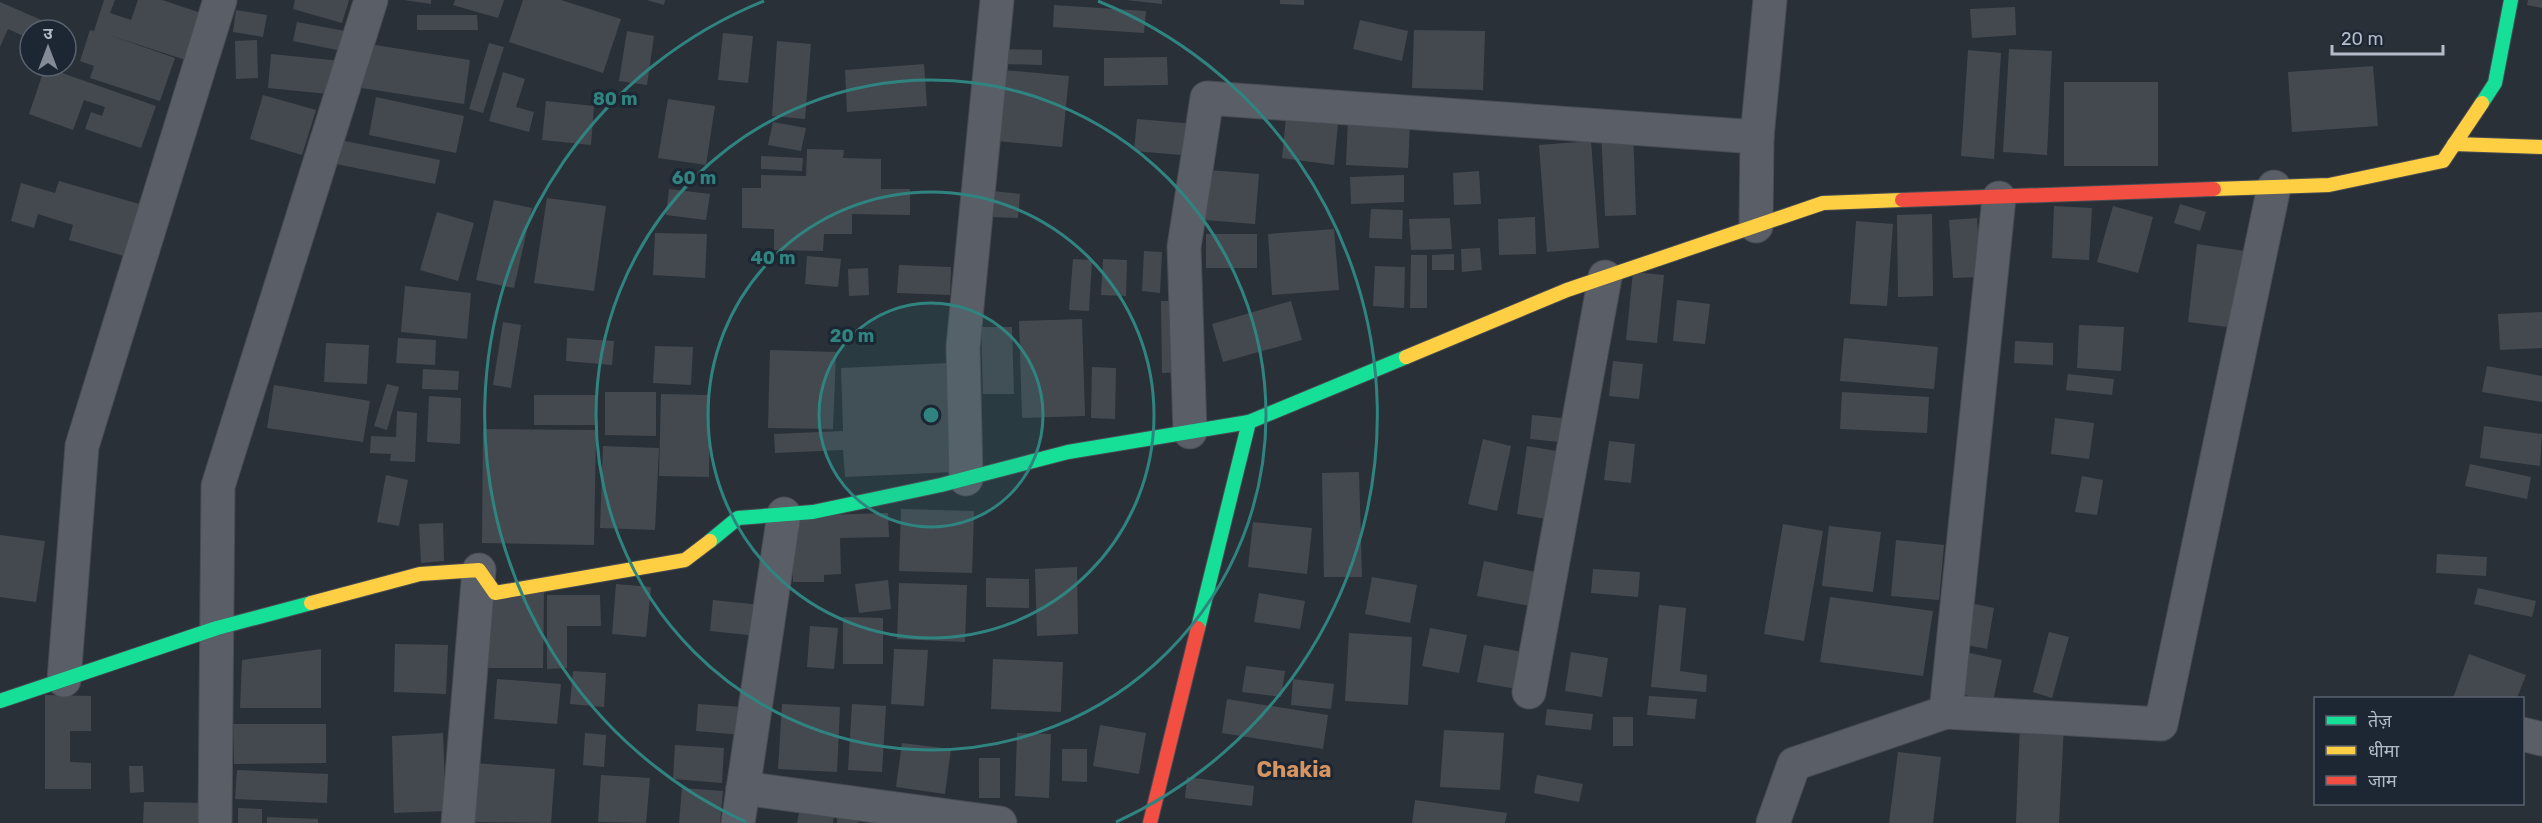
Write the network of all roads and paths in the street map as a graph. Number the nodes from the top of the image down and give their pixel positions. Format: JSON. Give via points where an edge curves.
{"nodes":[{"id":1,"x":220,"y":0,"type":"edge"},
{"id":2,"x":371,"y":0,"type":"edge"},
{"id":3,"x":997,"y":0,"type":"edge"},
{"id":4,"x":1770,"y":0,"type":"edge"},
{"id":5,"x":2511,"y":0,"type":"edge"},
{"id":6,"x":1757,"y":137,"type":"junction"},
{"id":7,"x":2454,"y":144,"type":"junction"},
{"id":8,"x":2542,"y":147,"type":"edge"},
{"id":9,"x":2274,"y":188,"type":"junction"},
{"id":10,"x":1999,"y":198,"type":"junction"},
{"id":11,"x":1756,"y":226,"type":"junction"},
{"id":12,"x":1605,"y":277,"type":"junction"},
{"id":13,"x":1249,"y":422,"type":"junction"},
{"id":14,"x":1190,"y":432,"type":"junction"},
{"id":15,"x":966,"y":479,"type":"junction"},
{"id":16,"x":784,"y":514,"type":"junction"},
{"id":17,"x":479,"y":570,"type":"junction"},
{"id":18,"x":217,"y":628,"type":"junction"},
{"id":19,"x":64,"y":680,"type":"junction"},
{"id":20,"x":1529,"y":693,"type":"dead end"},
{"id":21,"x":0,"y":701,"type":"edge"},
{"id":22,"x":1946,"y":712,"type":"junction"},
{"id":23,"x":2524,"y":734,"type":"edge"},
{"id":24,"x":2542,"y":739,"type":"edge"},
{"id":25,"x":743,"y":788,"type":"junction"},
{"id":26,"x":215,"y":823,"type":"edge"},
{"id":27,"x":458,"y":823,"type":"edge"},
{"id":28,"x":738,"y":823,"type":"edge"},
{"id":29,"x":1000,"y":823,"type":"edge"},
{"id":30,"x":1150,"y":823,"type":"edge"},
{"id":31,"x":1773,"y":823,"type":"edge"}],
"edges":[{"from":1,"to":19,"type":"street","via":[[82,446]]},
{"from":2,"to":18,"type":"street","via":[[219,486]]},
{"from":3,"to":15,"type":"street","via":[[963,346]]},
{"from":4,"to":6,"type":"street"},
{"from":5,"to":7,"type":"street","via":[[2495,83]]},
{"from":6,"to":11,"type":"street"},
{"from":6,"to":14,"type":"street","via":[[1206,98],[1184,248]]},
{"from":7,"to":8,"type":"street"},
{"from":7,"to":9,"type":"street","via":[[2443,161],[2329,185]]},
{"from":9,"to":10,"type":"street"},
{"from":9,"to":22,"type":"street","via":[[2161,724]]},
{"from":10,"to":11,"type":"street","via":[[1823,203]]},
{"from":10,"to":22,"type":"street"},
{"from":11,"to":12,"type":"street"},
{"from":12,"to":13,"type":"street"},
{"from":12,"to":20,"type":"street"},
{"from":13,"to":14,"type":"street"},
{"from":13,"to":30,"type":"street"},
{"from":14,"to":15,"type":"street","via":[[1068,452]]},
{"from":15,"to":16,"type":"street","via":[[813,512]]},
{"from":16,"to":17,"type":"street","via":[[738,518],[685,560],[495,593]]},
{"from":16,"to":25,"type":"street"},
{"from":17,"to":18,"type":"street","via":[[420,574]]},
{"from":17,"to":27,"type":"street"},
{"from":18,"to":19,"type":"street"},
{"from":18,"to":26,"type":"street"},
{"from":19,"to":21,"type":"street"},
{"from":22,"to":31,"type":"street","via":[[1794,764]]},
{"from":23,"to":24,"type":"street"},
{"from":25,"to":28,"type":"street"},
{"from":25,"to":29,"type":"street"}]}
